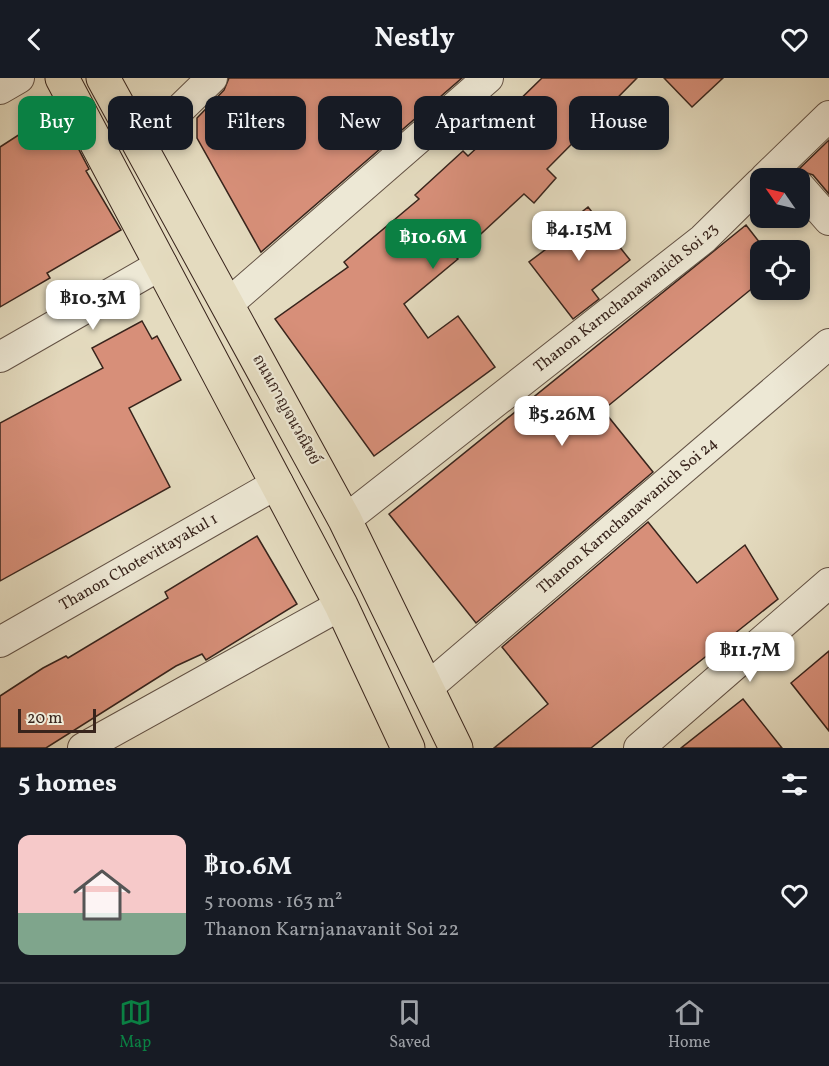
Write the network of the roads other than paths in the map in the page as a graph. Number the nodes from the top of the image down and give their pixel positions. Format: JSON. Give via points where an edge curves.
{"nodes":[{"id":1,"x":19,"y":78,"type":"edge"},
{"id":2,"x":62,"y":78,"type":"edge"},
{"id":3,"x":103,"y":78,"type":"edge"},
{"id":4,"x":212,"y":78,"type":"edge"},
{"id":5,"x":488,"y":78,"type":"edge"},
{"id":6,"x":0,"y":89,"type":"edge"},
{"id":7,"x":113,"y":96,"type":"edge"},
{"id":8,"x":193,"y":96,"type":"edge"},
{"id":9,"x":829,"y":116,"type":"edge"},
{"id":10,"x":143,"y":150,"type":"edge"},
{"id":11,"x":781,"y":168,"type":"edge"},
{"id":12,"x":750,"y":197,"type":"edge"},
{"id":13,"x":810,"y":198,"type":"edge"},
{"id":14,"x":829,"y":220,"type":"edge"},
{"id":15,"x":195,"y":248,"type":"junction"},
{"id":16,"x":162,"y":264,"type":"junction"},
{"id":17,"x":228,"y":304,"type":"junction"},
{"id":18,"x":829,"y":345,"type":"edge"},
{"id":19,"x":0,"y":357,"type":"edge"},
{"id":20,"x":278,"y":483,"type":"junction"},
{"id":21,"x":345,"y":520,"type":"junction"},
{"id":22,"x":829,"y":583,"type":"edge"},
{"id":23,"x":341,"y":605,"type":"junction"},
{"id":24,"x":0,"y":642,"type":"edge"},
{"id":25,"x":427,"y":688,"type":"junction"},
{"id":26,"x":83,"y":748,"type":"edge"},
{"id":27,"x":408,"y":748,"type":"edge"},
{"id":28,"x":456,"y":748,"type":"edge"},
{"id":29,"x":639,"y":748,"type":"edge"}],
"edges":[{"from":1,"to":6,"type":"street"},
{"from":2,"to":16,"type":"main road"},
{"from":3,"to":7,"type":"main road","name":"ถนนกาญจนวณิชย์"},
{"from":4,"to":8,"type":"street"},
{"from":5,"to":17,"type":"street"},
{"from":9,"to":11,"type":"street","name":"Thanon Karnchanawanich Soi 23"},
{"from":10,"to":15,"type":"main road","name":"ถนนกาญจนวณิชย์"},
{"from":12,"to":21,"type":"street","name":"Thanon Karnchanawanich Soi 23","via":[[703,239]]},
{"from":13,"to":14,"type":"street"},
{"from":15,"to":16,"type":"main road"},
{"from":15,"to":17,"type":"main road","name":"ถนนกาญจนวณิชย์"},
{"from":16,"to":19,"type":"street"},
{"from":16,"to":20,"type":"main road","via":[[184,312]]},
{"from":17,"to":21,"type":"main road","name":"ถนนกาญจนวณิชย์"},
{"from":18,"to":25,"type":"street","name":"Thanon Karnchanawanich Soi 24"},
{"from":20,"to":23,"type":"main road"},
{"from":20,"to":24,"type":"street","name":"Thanon Chotevittayakul 1"},
{"from":21,"to":25,"type":"main road","name":"ถนนกาญจนวณิชย์"},
{"from":22,"to":29,"type":"street"},
{"from":23,"to":26,"type":"street"},
{"from":23,"to":27,"type":"main road"},
{"from":25,"to":28,"type":"main road","name":"ถนนกาญจนวณิชย์"}]}
